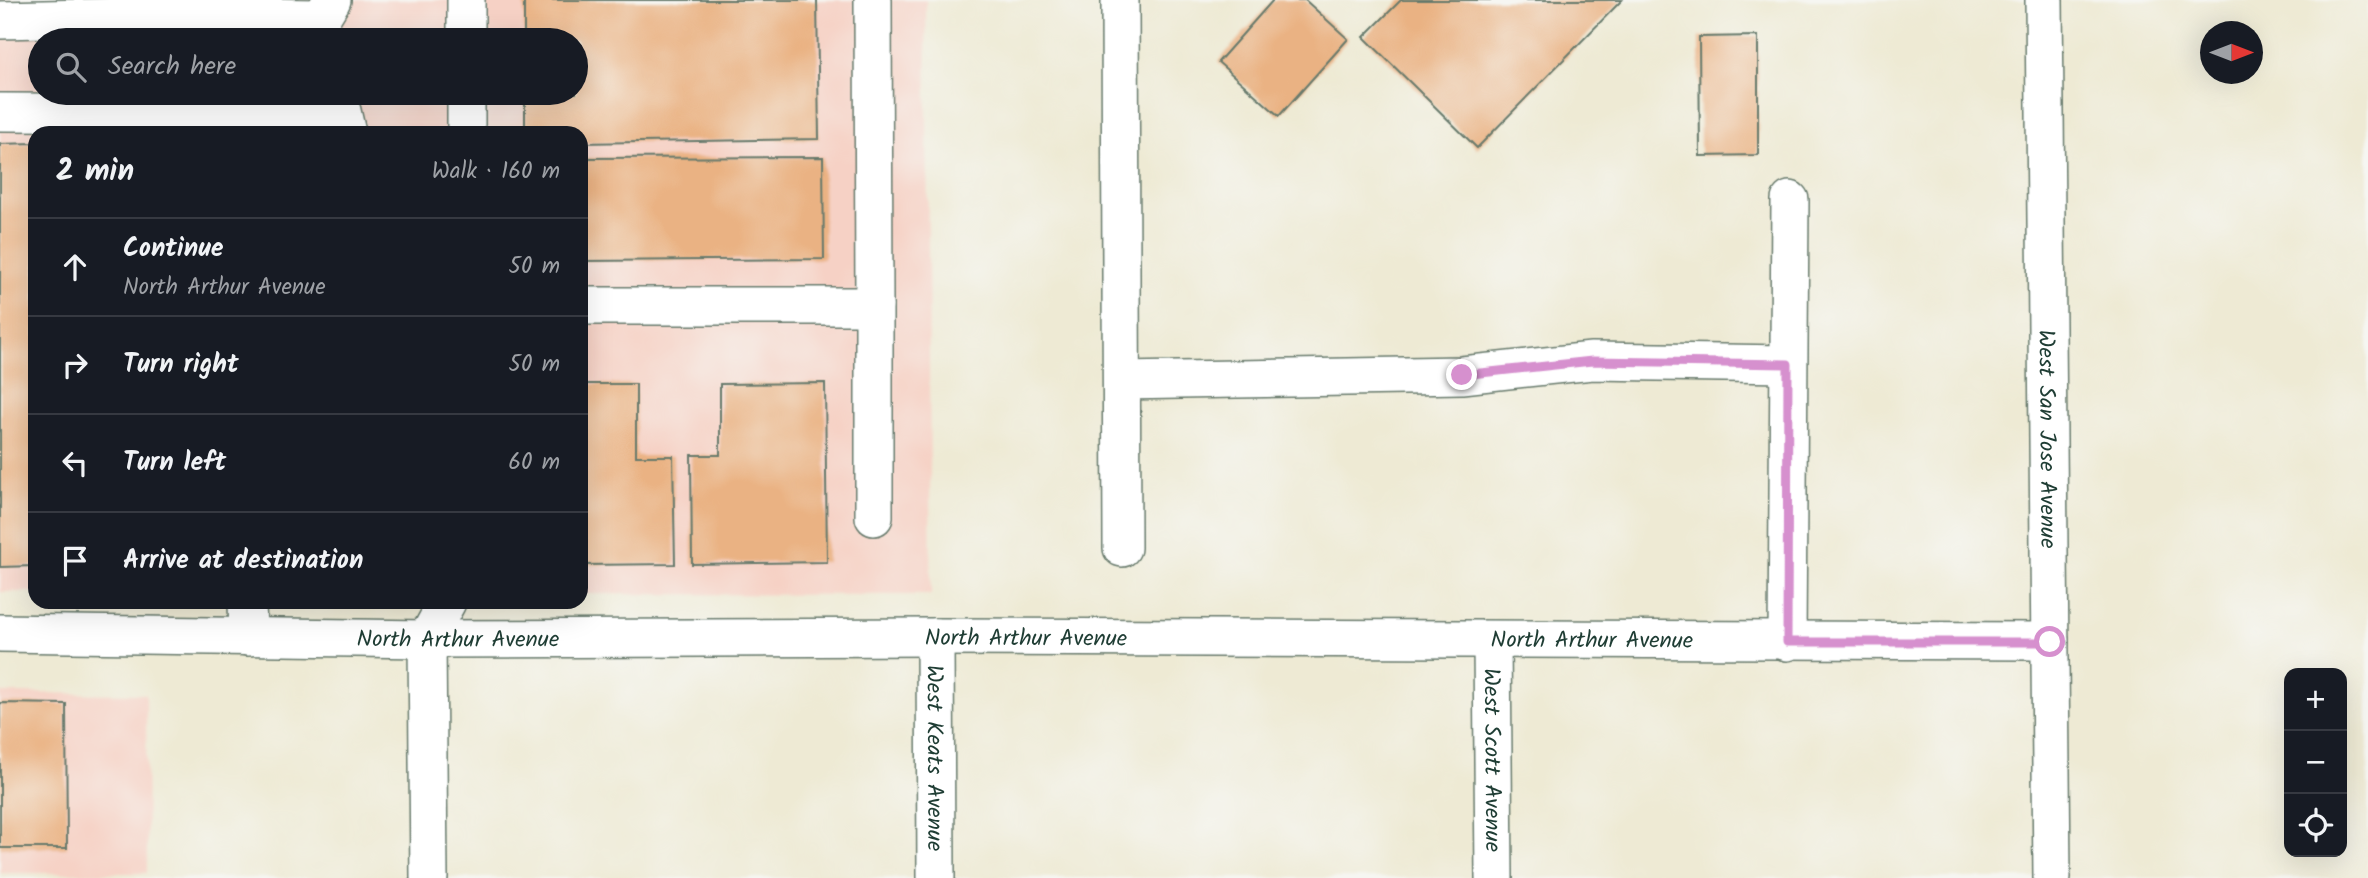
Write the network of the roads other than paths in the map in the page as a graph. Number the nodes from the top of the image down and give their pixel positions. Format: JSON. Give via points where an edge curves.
{"nodes":[{"id":1,"x":332,"y":0,"type":"edge"},
{"id":2,"x":466,"y":0,"type":"edge"},
{"id":3,"x":873,"y":0,"type":"edge"},
{"id":4,"x":1120,"y":0,"type":"edge"},
{"id":5,"x":2044,"y":0,"type":"edge"},
{"id":6,"x":175,"y":8,"type":"edge"},
{"id":7,"x":0,"y":19,"type":"edge"},
{"id":8,"x":466,"y":28,"type":"edge"},
{"id":9,"x":466,"y":105,"type":"edge"},
{"id":10,"x":0,"y":112,"type":"edge"},
{"id":11,"x":236,"y":123,"type":"edge"},
{"id":12,"x":345,"y":126,"type":"edge"},
{"id":13,"x":466,"y":126,"type":"edge"},
{"id":14,"x":1790,"y":200,"type":"dead end"},
{"id":15,"x":588,"y":306,"type":"edge"},
{"id":16,"x":874,"y":306,"type":"junction"},
{"id":17,"x":1788,"y":364,"type":"junction"},
{"id":18,"x":1122,"y":381,"type":"junction"},
{"id":19,"x":874,"y":517,"type":"dead end"},
{"id":20,"x":1122,"y":548,"type":"dead end"},
{"id":21,"x":443,"y":609,"type":"edge"},
{"id":22,"x":247,"y":619,"type":"edge"},
{"id":23,"x":0,"y":633,"type":"edge"},
{"id":24,"x":935,"y":637,"type":"junction"},
{"id":25,"x":427,"y":639,"type":"junction"},
{"id":26,"x":1492,"y":641,"type":"junction"},
{"id":27,"x":1787,"y":642,"type":"junction"},
{"id":28,"x":2050,"y":642,"type":"junction"},
{"id":29,"x":429,"y":878,"type":"edge"},
{"id":30,"x":936,"y":878,"type":"edge"},
{"id":31,"x":1494,"y":878,"type":"edge"},
{"id":32,"x":2052,"y":878,"type":"edge"}],
"edges":[{"from":1,"to":6,"type":"street","via":[[321,19]]},
{"from":2,"to":8,"type":"street"},
{"from":3,"to":16,"type":"street"},
{"from":4,"to":18,"type":"street"},
{"from":5,"to":28,"type":"street","name":"West San Jose Avenue"},
{"from":6,"to":7,"type":"street"},
{"from":9,"to":13,"type":"street"},
{"from":10,"to":11,"type":"street"},
{"from":11,"to":12,"type":"street","via":[[342,111]]},
{"from":14,"to":17,"type":"street"},
{"from":15,"to":16,"type":"street"},
{"from":16,"to":19,"type":"street"},
{"from":17,"to":18,"type":"street","via":[[1592,361],[1462,375]]},
{"from":17,"to":27,"type":"street"},
{"from":18,"to":20,"type":"street"},
{"from":21,"to":25,"type":"street"},
{"from":22,"to":23,"type":"street","name":"North Arthur Avenue"},
{"from":22,"to":25,"type":"street","name":"North Arthur Avenue"},
{"from":24,"to":25,"type":"street","name":"North Arthur Avenue"},
{"from":24,"to":26,"type":"street","name":"North Arthur Avenue"},
{"from":24,"to":30,"type":"street","name":"West Keats Avenue"},
{"from":25,"to":29,"type":"street"},
{"from":26,"to":27,"type":"street","name":"North Arthur Avenue"},
{"from":26,"to":31,"type":"street","name":"West Scott Avenue"},
{"from":27,"to":28,"type":"street","name":"North Arthur Avenue"},
{"from":28,"to":32,"type":"street","name":"West San Jose Avenue"}]}
